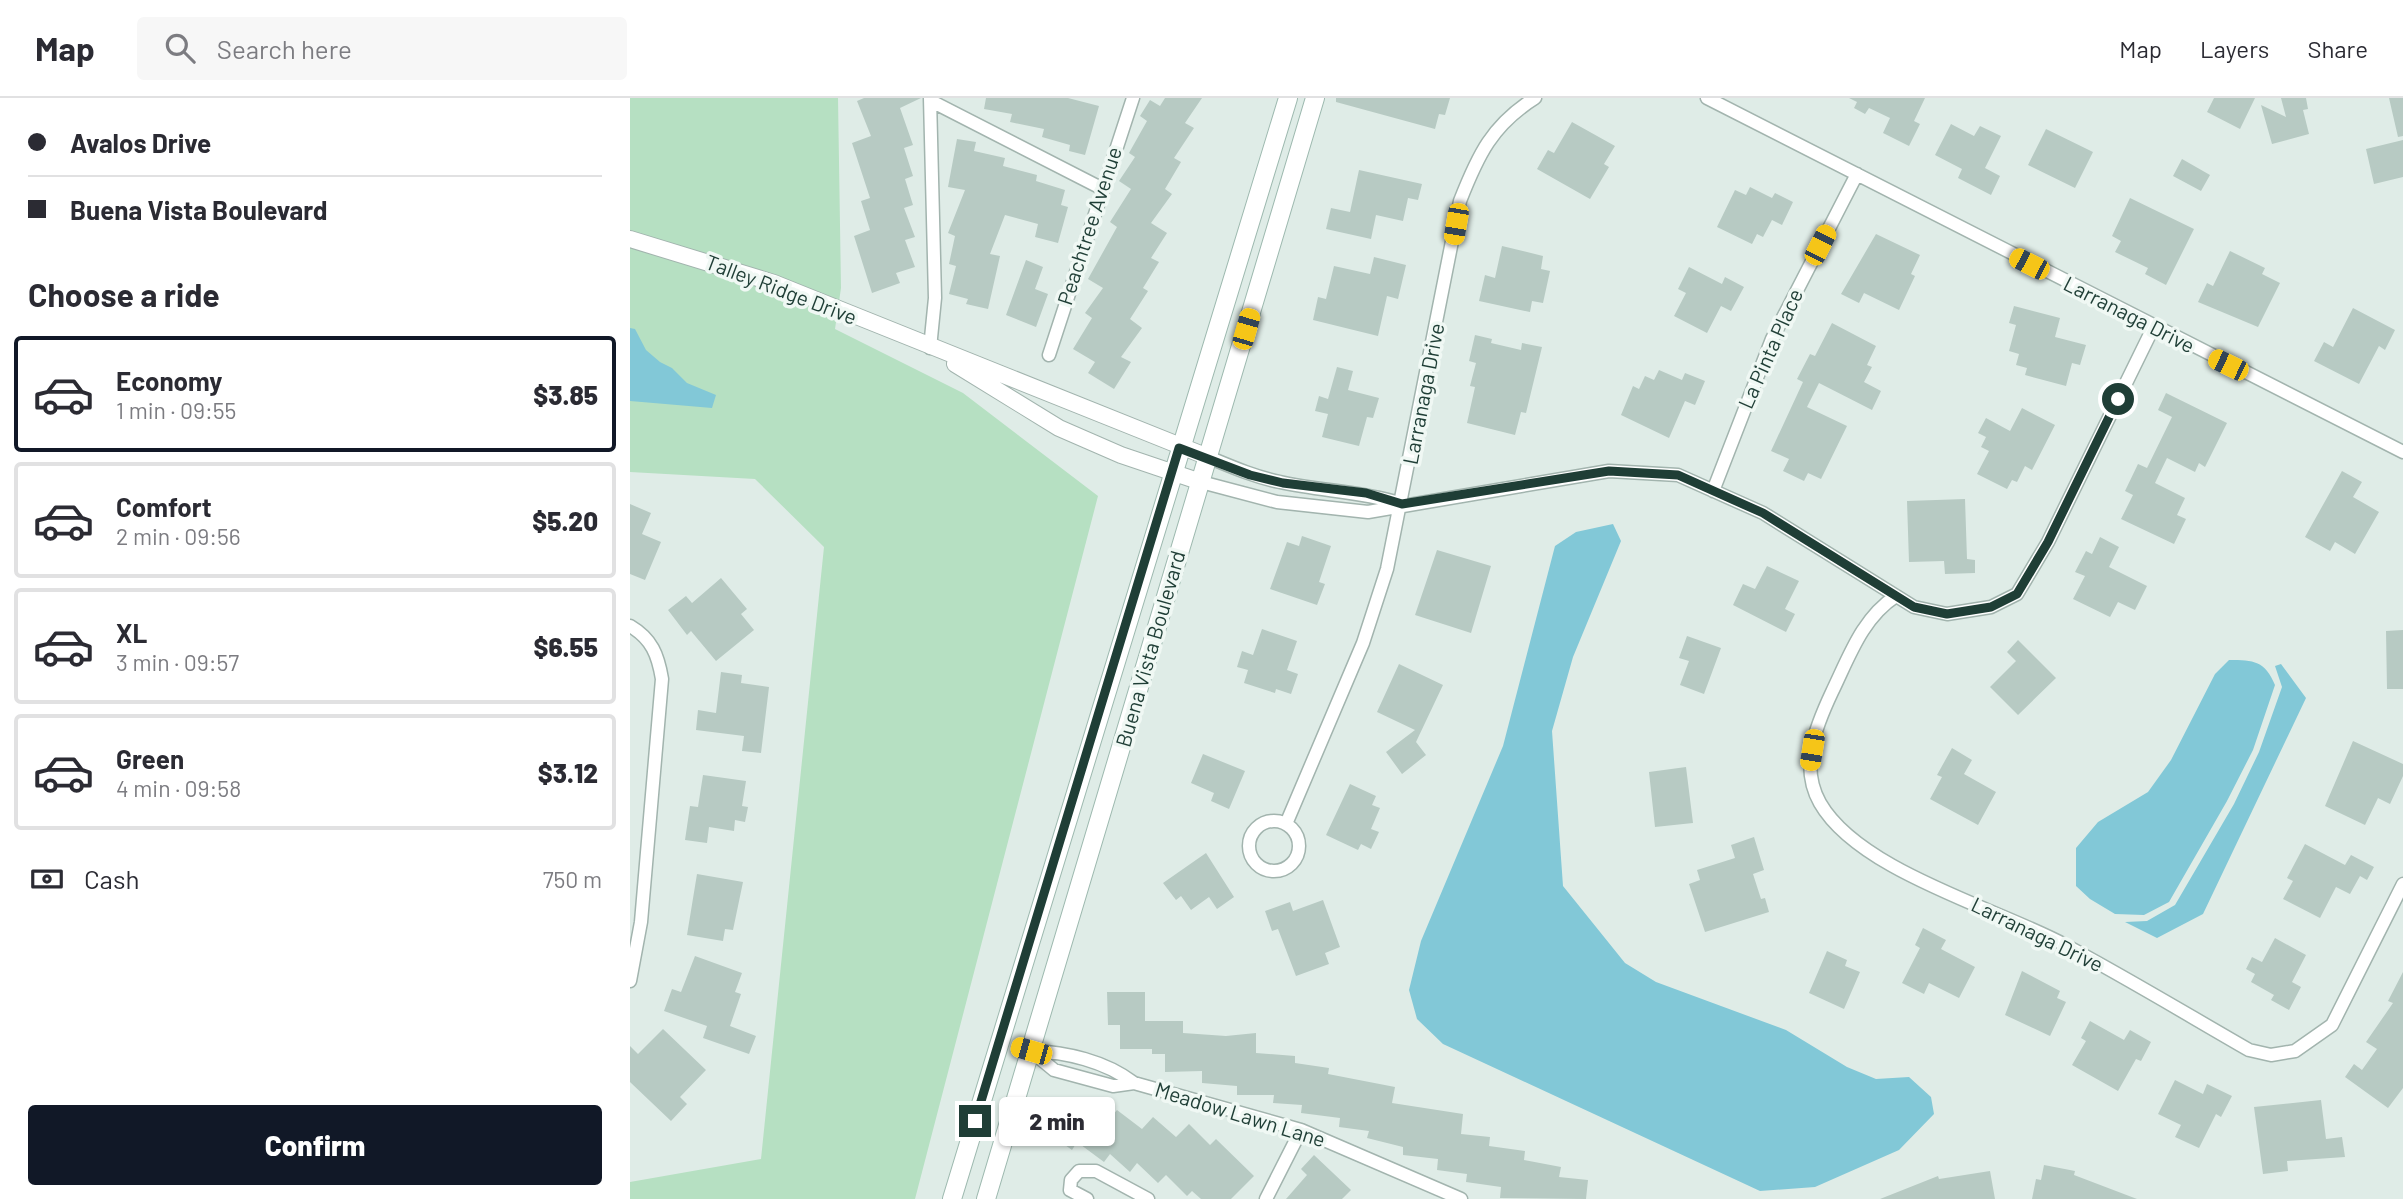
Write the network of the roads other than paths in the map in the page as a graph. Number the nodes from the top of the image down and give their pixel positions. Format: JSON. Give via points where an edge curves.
{"nodes":[{"id":1,"x":1133,"y":98,"type":"edge"},
{"id":2,"x":1288,"y":98,"type":"edge"},
{"id":3,"x":1315,"y":98,"type":"edge"},
{"id":4,"x":1535,"y":98,"type":"edge"},
{"id":5,"x":1706,"y":98,"type":"edge"},
{"id":6,"x":930,"y":100,"type":"edge"},
{"id":7,"x":1857,"y":174,"type":"junction"},
{"id":8,"x":1101,"y":188,"type":"junction"},
{"id":9,"x":630,"y":239,"type":"edge"},
{"id":10,"x":2153,"y":328,"type":"junction"},
{"id":11,"x":930,"y":348,"type":"junction"},
{"id":12,"x":1049,"y":355,"type":"dead end"},
{"id":13,"x":1179,"y":448,"type":"junction"},
{"id":14,"x":2403,"y":452,"type":"edge"},
{"id":15,"x":1208,"y":457,"type":"junction"},
{"id":16,"x":1172,"y":473,"type":"junction"},
{"id":17,"x":1201,"y":482,"type":"junction"},
{"id":18,"x":1713,"y":491,"type":"junction"},
{"id":19,"x":1402,"y":504,"type":"junction"},
{"id":20,"x":1896,"y":596,"type":"junction"},
{"id":21,"x":630,"y":626,"type":"edge"},
{"id":22,"x":1286,"y":824,"type":"junction"},
{"id":23,"x":2403,"y":884,"type":"edge"},
{"id":24,"x":630,"y":981,"type":"edge"},
{"id":25,"x":999,"y":1042,"type":"junction"},
{"id":26,"x":1031,"y":1051,"type":"junction"},
{"id":27,"x":1134,"y":1083,"type":"junction"},
{"id":28,"x":1301,"y":1130,"type":"junction"},
{"id":29,"x":1456,"y":1198,"type":"edge"},
{"id":30,"x":952,"y":1199,"type":"edge"},
{"id":31,"x":986,"y":1199,"type":"edge"},
{"id":32,"x":1087,"y":1199,"type":"edge"},
{"id":33,"x":1148,"y":1199,"type":"edge"},
{"id":34,"x":1266,"y":1199,"type":"edge"}],
"edges":[{"from":1,"to":8,"type":"street","name":"Peachtree Avenue"},
{"from":2,"to":13,"type":"main road","name":"Buena Vista Boulevard"},
{"from":3,"to":15,"type":"main road","name":"Buena Vista Boulevard"},
{"from":4,"to":19,"type":"street","name":"Larranaga Drive","via":[[1484,144],[1460,201]]},
{"from":5,"to":7,"type":"street","name":"Larranaga Drive"},
{"from":6,"to":8,"type":"street"},
{"from":6,"to":11,"type":"street","via":[[935,298]]},
{"from":7,"to":10,"type":"street","name":"Larranaga Drive"},
{"from":7,"to":18,"type":"street","name":"La Pinta Place","via":[[1772,339]]},
{"from":8,"to":12,"type":"street","name":"Peachtree Avenue"},
{"from":9,"to":11,"type":"street","name":"Talley Ridge Drive","via":[[774,283]]},
{"from":10,"to":14,"type":"street","name":"Larranaga Drive"},
{"from":10,"to":20,"type":"street","via":[[2048,542],[2017,594],[1991,607],[1947,614],[1914,607]]},
{"from":11,"to":13,"type":"street","name":"Talley Ridge Drive"},
{"from":11,"to":16,"type":"street","name":"Talley Ridge Drive","via":[[1059,428]]},
{"from":13,"to":15,"type":"street","name":"Talley Ridge Drive"},
{"from":13,"to":16,"type":"main road","name":"Buena Vista Boulevard"},
{"from":15,"to":17,"type":"main road","name":"Buena Vista Boulevard"},
{"from":15,"to":19,"type":"street","via":[[1283,483],[1366,493]]},
{"from":16,"to":17,"type":"street","name":"Talley Ridge Drive"},
{"from":16,"to":25,"type":"main road","name":"Buena Vista Boulevard"},
{"from":17,"to":19,"type":"street","via":[[1277,502],[1328,508],[1368,512]]},
{"from":17,"to":26,"type":"main road","name":"Buena Vista Boulevard"},
{"from":18,"to":19,"type":"street","via":[[1678,475],[1609,471]]},
{"from":18,"to":20,"type":"street","via":[[1763,513]]},
{"from":19,"to":22,"type":"street","name":"Larranaga Drive","via":[[1363,643]]},
{"from":20,"to":23,"type":"street","name":"Larranaga Drive","via":[[1859,633],[1816,727],[1809,772],[1819,802],[1849,837],[1917,879],[2062,944],[2249,1050],[2271,1055],[2295,1051],[2332,1025]]},
{"from":21,"to":24,"type":"street","via":[[657,652],[662,679],[641,922]]},
{"from":22,"to":22,"type":"street","via":[[1297,836],[1295,860],[1274,872],[1258,866],[1249,852],[1250,836],[1269,821]]},
{"from":25,"to":26,"type":"main road"},
{"from":25,"to":30,"type":"main road","name":"Buena Vista Boulevard"},
{"from":26,"to":27,"type":"street","name":"Meadow Lawn Lane","via":[[1118,1070]]},
{"from":26,"to":27,"type":"street","name":"Meadow Lawn Lane","via":[[1054,1070],[1113,1086]]},
{"from":26,"to":31,"type":"main road","name":"Buena Vista Boulevard"},
{"from":27,"to":28,"type":"street","name":"Meadow Lawn Lane"},
{"from":28,"to":29,"type":"street","name":"Meadow Lawn Lane"},
{"from":28,"to":34,"type":"street"},
{"from":32,"to":33,"type":"street","via":[[1070,1190],[1079,1171],[1096,1171]]}]}
